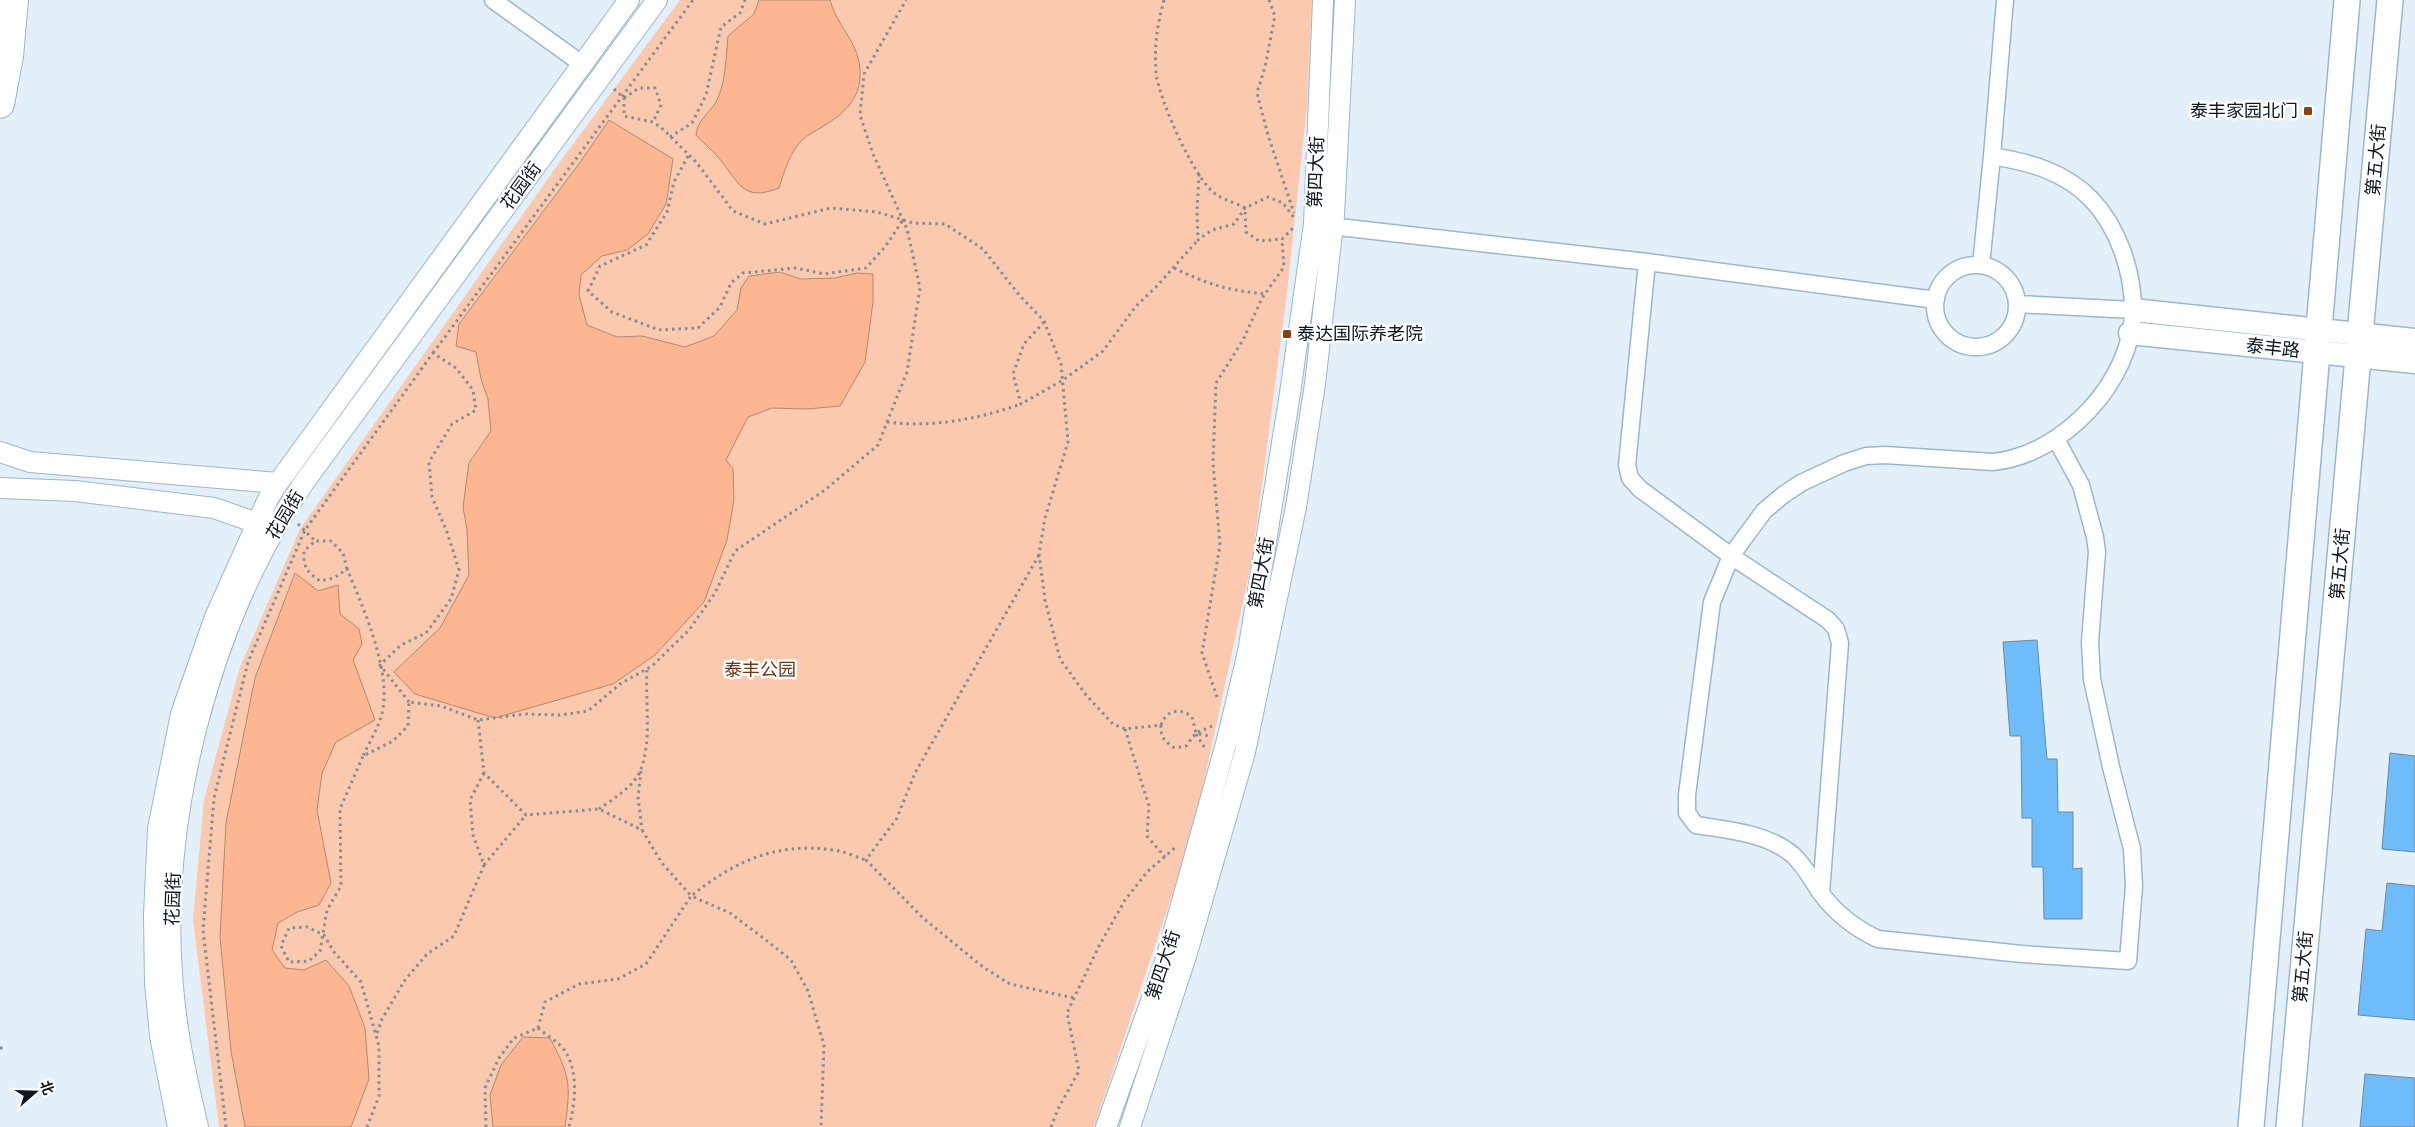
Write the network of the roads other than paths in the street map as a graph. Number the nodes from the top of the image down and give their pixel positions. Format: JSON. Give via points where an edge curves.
{"nodes":[{"id":1,"x":14,"y":0,"type":"edge"},
{"id":2,"x":493,"y":0,"type":"edge"},
{"id":3,"x":629,"y":0,"type":"edge"},
{"id":4,"x":657,"y":0,"type":"edge"},
{"id":5,"x":1323,"y":0,"type":"edge"},
{"id":6,"x":1345,"y":0,"type":"edge"},
{"id":7,"x":2005,"y":0,"type":"edge"},
{"id":8,"x":2347,"y":0,"type":"edge"},
{"id":9,"x":2390,"y":0,"type":"edge"},
{"id":10,"x":582,"y":64,"type":"junction"},
{"id":11,"x":0,"y":104,"type":"edge"},
{"id":12,"x":1992,"y":156,"type":"junction"},
{"id":13,"x":1315,"y":224,"type":"junction"},
{"id":14,"x":1647,"y":262,"type":"junction"},
{"id":15,"x":1981,"y":265,"type":"junction"},
{"id":16,"x":1936,"y":300,"type":"junction"},
{"id":17,"x":2017,"y":304,"type":"junction"},
{"id":18,"x":2133,"y":310,"type":"junction"},
{"id":19,"x":2130,"y":333,"type":"junction"},
{"id":20,"x":2415,"y":340,"type":"edge"},
{"id":21,"x":2317,"y":341,"type":"junction"},
{"id":22,"x":2360,"y":346,"type":"junction"},
{"id":23,"x":2415,"y":362,"type":"edge"},
{"id":24,"x":2056,"y":439,"type":"junction"},
{"id":25,"x":0,"y":452,"type":"edge"},
{"id":26,"x":278,"y":483,"type":"junction"},
{"id":27,"x":0,"y":488,"type":"edge"},
{"id":28,"x":257,"y":523,"type":"junction"},
{"id":29,"x":1731,"y":556,"type":"junction"},
{"id":30,"x":1821,"y":893,"type":"junction"},
{"id":31,"x":178,"y":1127,"type":"edge"},
{"id":32,"x":198,"y":1127,"type":"edge"},
{"id":33,"x":1106,"y":1127,"type":"edge"},
{"id":34,"x":1130,"y":1127,"type":"edge"},
{"id":35,"x":2251,"y":1127,"type":"edge"},
{"id":36,"x":2289,"y":1127,"type":"edge"}],
"edges":[{"from":1,"to":11,"type":"highway"},
{"from":2,"to":10,"type":"street"},
{"from":3,"to":10,"type":"street","name":"花园街"},
{"from":4,"to":32,"type":"street","name":"花园街","via":[[304,481],[265,548],[228,628],[208,685],[191,751],[177,834],[170,903],[174,996],[185,1070]]},
{"from":5,"to":13,"type":"street","name":"第四大街"},
{"from":6,"to":13,"type":"street","name":"第四大街"},
{"from":7,"to":12,"type":"street"},
{"from":8,"to":21,"type":"main road"},
{"from":9,"to":22,"type":"main road","name":"第五大街"},
{"from":10,"to":26,"type":"street","name":"花园街"},
{"from":12,"to":15,"type":"street"},
{"from":12,"to":18,"type":"street","via":[[2048,170],[2091,199],[2110,226],[2122,252],[2130,279]]},
{"from":13,"to":14,"type":"street"},
{"from":13,"to":33,"type":"street","name":"第四大街","via":[[1248,652],[1166,959]]},
{"from":13,"to":34,"type":"street","name":"第四大街","via":[[1315,384],[1296,507],[1247,743],[1187,953]]},
{"from":14,"to":16,"type":"street"},
{"from":14,"to":29,"type":"street","via":[[1627,465],[1630,478],[1640,489]]},
{"from":15,"to":16,"type":"street","via":[[1966,266],[1953,272],[1942,283]]},
{"from":15,"to":17,"type":"street","via":[[2006,278]]},
{"from":16,"to":17,"type":"street","via":[[1938,318],[1945,332],[1958,342],[1973,346],[1988,345],[2006,334],[2014,320]]},
{"from":17,"to":18,"type":"street"},
{"from":18,"to":19,"type":"street"},
{"from":18,"to":21,"type":"main road","name":"泰丰路"},
{"from":19,"to":21,"type":"main road","name":"泰丰路"},
{"from":19,"to":24,"type":"street","via":[[2118,365],[2097,401]]},
{"from":20,"to":22,"type":"main road","name":"泰丰路"},
{"from":21,"to":22,"type":"main road","name":"泰丰路"},
{"from":21,"to":35,"type":"main road"},
{"from":22,"to":23,"type":"main road","name":"泰丰路"},
{"from":22,"to":36,"type":"main road","name":"第五大街"},
{"from":24,"to":29,"type":"street","via":[[2031,453],[2002,461],[1885,455],[1844,462],[1801,483],[1772,504]]},
{"from":24,"to":30,"type":"street","via":[[2081,485],[2095,537],[2097,552],[2090,642],[2092,679],[2132,849],[2134,886],[2128,961],[1878,939],[1857,930],[1843,919]]},
{"from":25,"to":26,"type":"street","via":[[30,462]]},
{"from":26,"to":28,"type":"street","name":"花园街"},
{"from":27,"to":28,"type":"street","via":[[75,490],[214,508]]},
{"from":28,"to":31,"type":"street","name":"花园街","via":[[214,617],[181,714],[158,829],[155,983],[160,1036]]},
{"from":29,"to":30,"type":"street","via":[[1828,620],[1836,629],[1840,643]]},
{"from":29,"to":30,"type":"street","via":[[1712,602],[1687,813],[1696,825],[1747,833],[1793,855]]}]}
